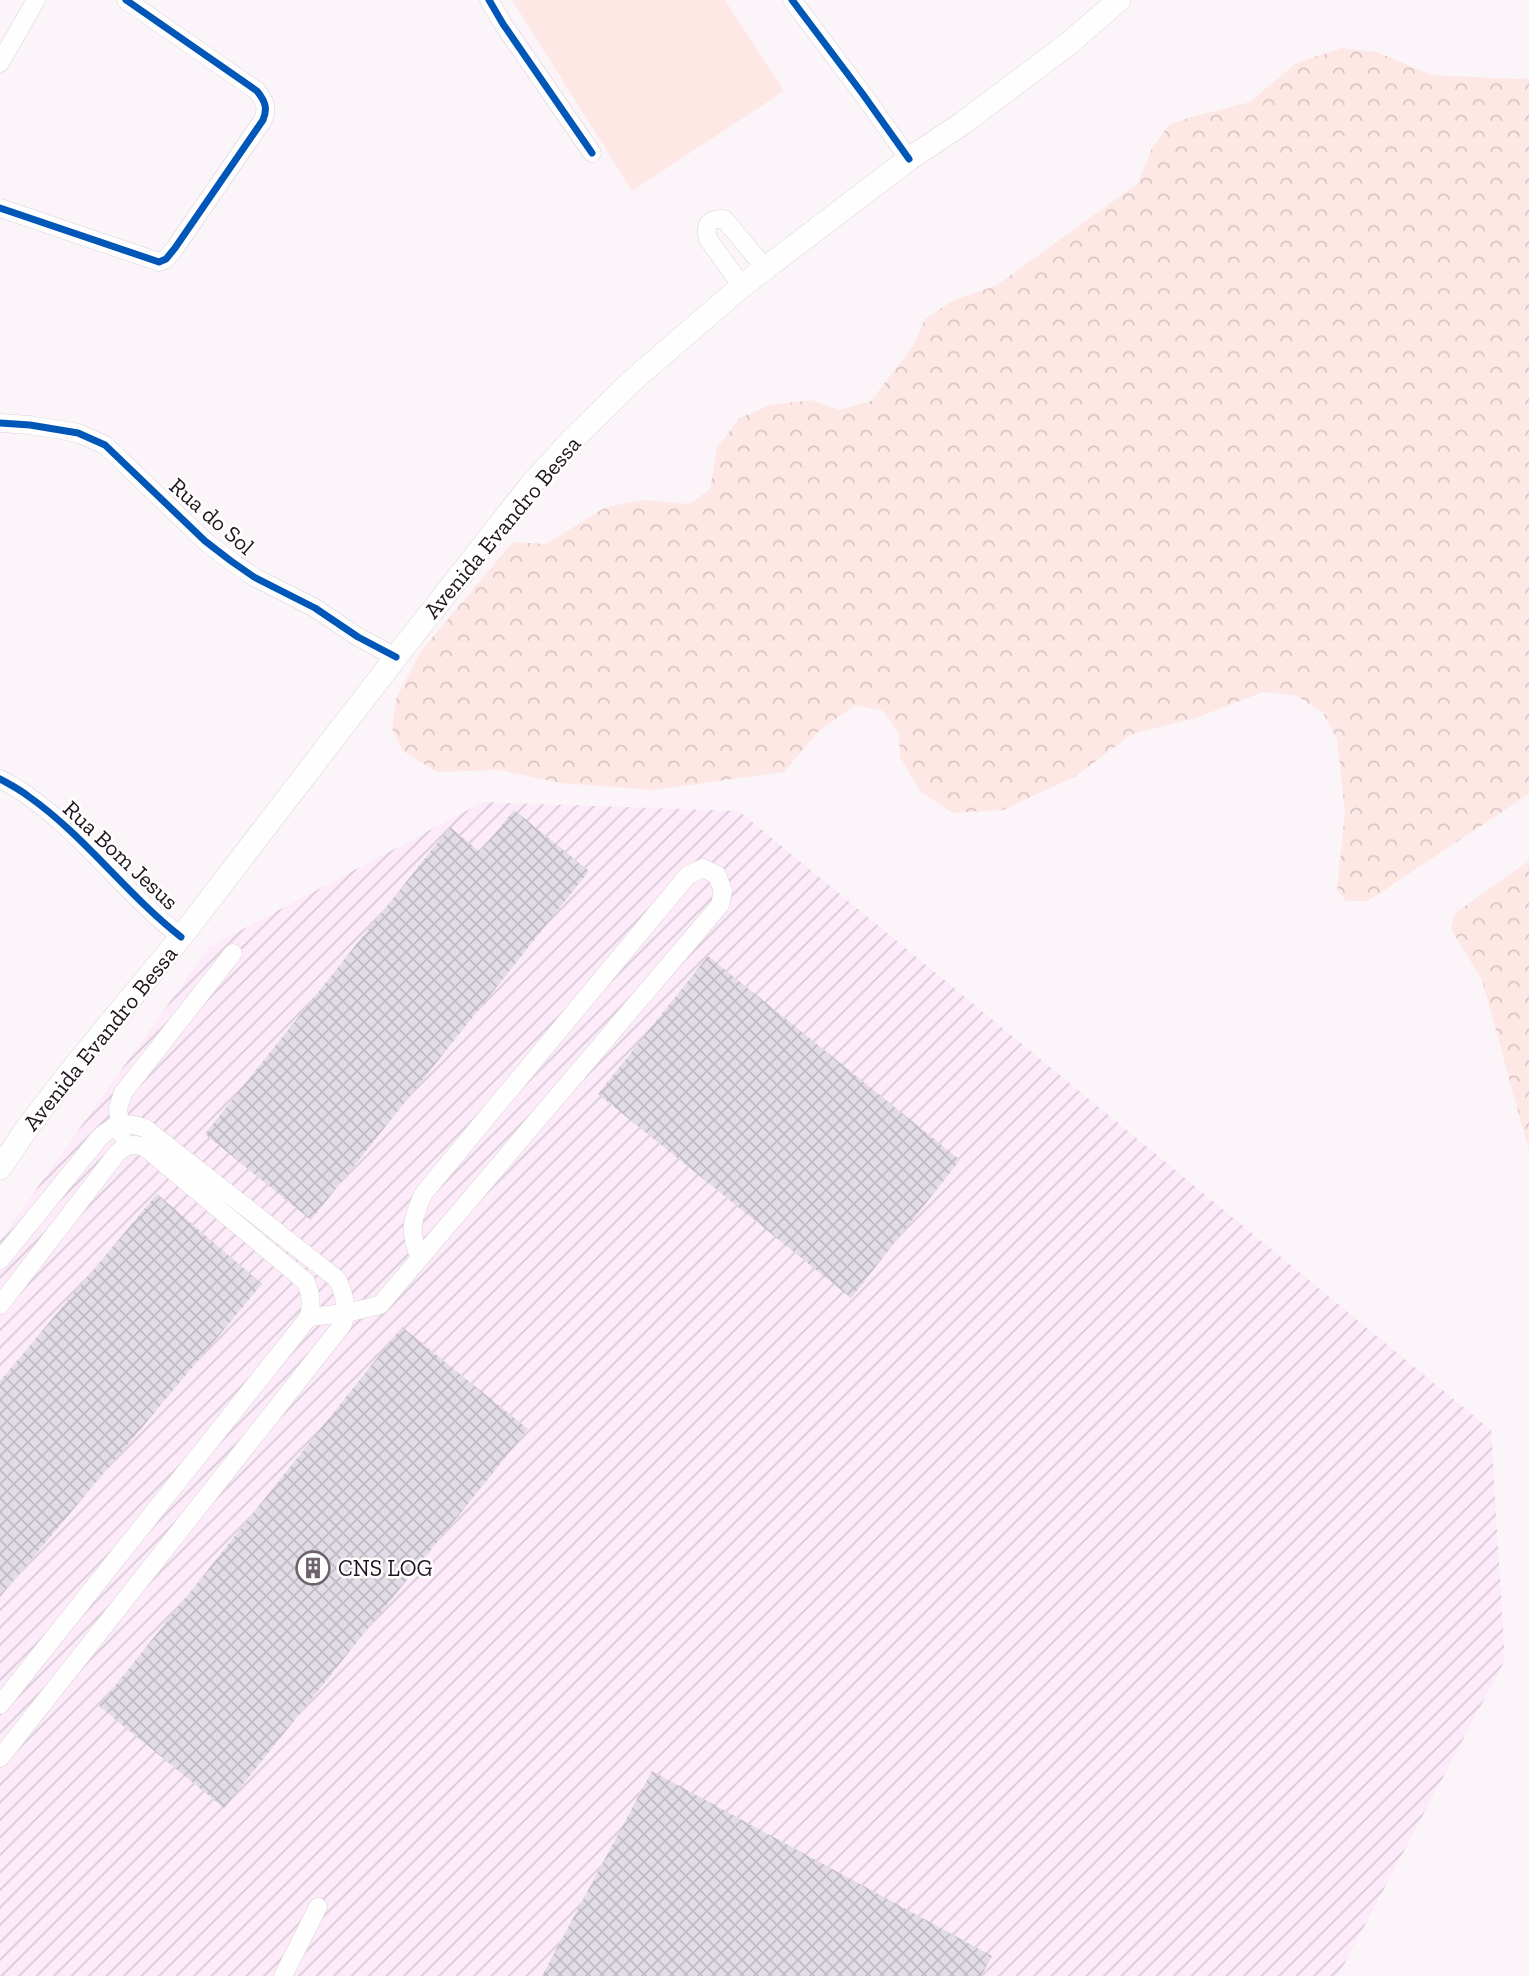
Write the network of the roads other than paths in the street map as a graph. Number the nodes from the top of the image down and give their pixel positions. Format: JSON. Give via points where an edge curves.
{"nodes":[{"id":1,"x":36,"y":0,"type":"edge"},
{"id":2,"x":126,"y":0,"type":"edge"},
{"id":3,"x":489,"y":0,"type":"edge"},
{"id":4,"x":792,"y":0,"type":"edge"},
{"id":5,"x":1119,"y":0,"type":"edge"},
{"id":6,"x":0,"y":64,"type":"edge"},
{"id":7,"x":592,"y":153,"type":"dead end"},
{"id":8,"x":909,"y":159,"type":"junction"},
{"id":9,"x":0,"y":208,"type":"edge"},
{"id":10,"x":765,"y":268,"type":"junction"},
{"id":11,"x":742,"y":286,"type":"junction"},
{"id":12,"x":0,"y":423,"type":"edge"},
{"id":13,"x":396,"y":657,"type":"junction"},
{"id":14,"x":0,"y":779,"type":"edge"},
{"id":15,"x":181,"y":937,"type":"junction"},
{"id":16,"x":233,"y":953,"type":"dead end"},
{"id":17,"x":120,"y":1124,"type":"junction"},
{"id":18,"x":122,"y":1148,"type":"junction"},
{"id":19,"x":0,"y":1168,"type":"edge"},
{"id":20,"x":420,"y":1258,"type":"junction"},
{"id":21,"x":0,"y":1260,"type":"edge"},
{"id":22,"x":0,"y":1305,"type":"edge"},
{"id":23,"x":346,"y":1313,"type":"junction"},
{"id":24,"x":309,"y":1317,"type":"junction"},
{"id":25,"x":0,"y":1705,"type":"edge"},
{"id":26,"x":0,"y":1758,"type":"edge"},
{"id":27,"x":318,"y":1907,"type":"dead end"},
{"id":28,"x":283,"y":1976,"type":"edge"}],
"edges":[{"from":1,"to":6,"type":"street"},
{"from":2,"to":9,"type":"street","via":[[257,91],[265,102],[263,120],[181,240],[159,262]]},
{"from":3,"to":7,"type":"street"},
{"from":4,"to":8,"type":"street"},
{"from":5,"to":8,"type":"main road","name":"Avenida Evandro Bessa","via":[[1046,60]]},
{"from":8,"to":10,"type":"main road","name":"Avenida Evandro Bessa"},
{"from":10,"to":11,"type":"main road","name":"Avenida Evandro Bessa"},
{"from":10,"to":11,"type":"street","via":[[724,219],[710,220],[708,239]]},
{"from":11,"to":13,"type":"main road","name":"Avenida Evandro Bessa","via":[[642,372],[569,443]]},
{"from":12,"to":13,"type":"street","name":"Rua do Sol","via":[[93,438],[231,561]]},
{"from":13,"to":15,"type":"main road","name":"Avenida Evandro Bessa"},
{"from":14,"to":15,"type":"street","name":"Rua Bom Jesus","via":[[64,825]]},
{"from":15,"to":19,"type":"main road","name":"Avenida Evandro Bessa","via":[[70,1072]]},
{"from":16,"to":17,"type":"street","via":[[123,1093],[118,1108]]},
{"from":17,"to":18,"type":"street"},
{"from":17,"to":21,"type":"street","via":[[100,1137]]},
{"from":17,"to":23,"type":"street","via":[[145,1128],[337,1279]]},
{"from":18,"to":22,"type":"street"},
{"from":18,"to":24,"type":"street","via":[[136,1144],[146,1148],[306,1282],[311,1298]]},
{"from":20,"to":20,"type":"street","via":[[720,905],[723,891],[717,875],[703,868],[688,874],[424,1193],[411,1227]]},
{"from":20,"to":23,"type":"street","via":[[380,1306]]},
{"from":23,"to":24,"type":"street"},
{"from":23,"to":26,"type":"street","via":[[343,1324]]},
{"from":24,"to":25,"type":"street"},
{"from":27,"to":28,"type":"street"}]}
